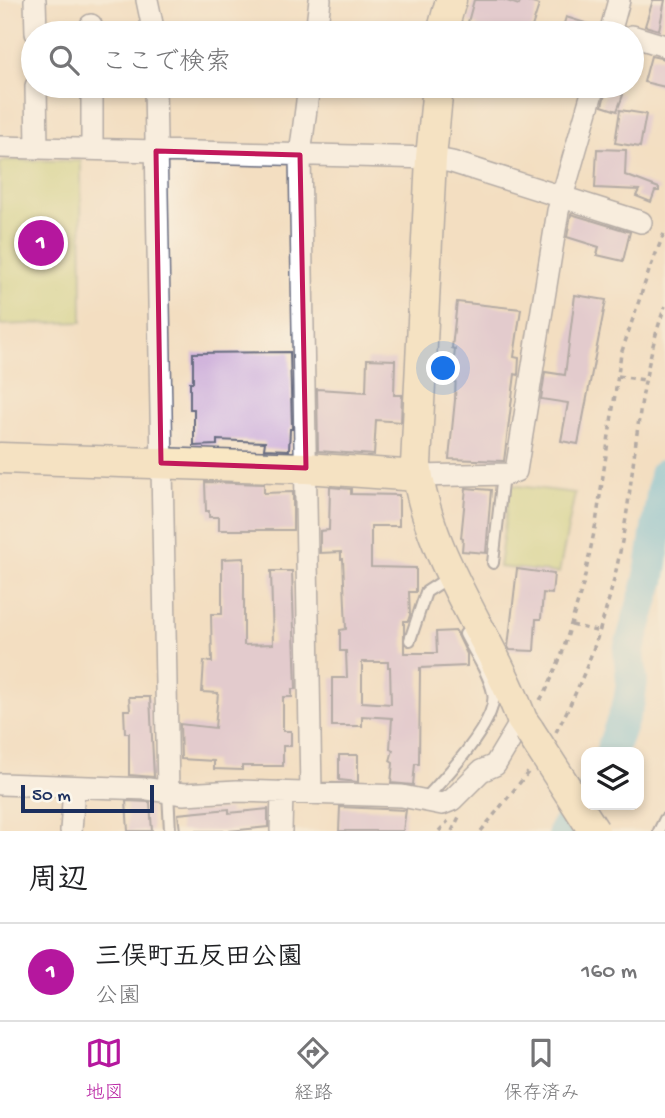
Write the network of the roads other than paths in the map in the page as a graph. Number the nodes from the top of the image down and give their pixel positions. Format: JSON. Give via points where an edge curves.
{"nodes":[{"id":1,"x":35,"y":0,"type":"edge"},
{"id":2,"x":147,"y":0,"type":"edge"},
{"id":3,"x":320,"y":0,"type":"edge"},
{"id":4,"x":451,"y":0,"type":"edge"},
{"id":5,"x":619,"y":0,"type":"edge"},
{"id":6,"x":36,"y":21,"type":"edge"},
{"id":7,"x":151,"y":21,"type":"edge"},
{"id":8,"x":317,"y":21,"type":"edge"},
{"id":9,"x":445,"y":21,"type":"edge"},
{"id":10,"x":616,"y":21,"type":"edge"},
{"id":11,"x":644,"y":40,"type":"edge"},
{"id":12,"x":665,"y":46,"type":"edge"},
{"id":13,"x":36,"y":98,"type":"edge"},
{"id":14,"x":92,"y":98,"type":"edge"},
{"id":15,"x":155,"y":98,"type":"edge"},
{"id":16,"x":307,"y":98,"type":"edge"},
{"id":17,"x":437,"y":98,"type":"edge"},
{"id":18,"x":590,"y":98,"type":"edge"},
{"id":19,"x":0,"y":146,"type":"edge"},
{"id":20,"x":37,"y":148,"type":"junction"},
{"id":21,"x":92,"y":149,"type":"junction"},
{"id":22,"x":156,"y":151,"type":"junction"},
{"id":23,"x":300,"y":155,"type":"junction"},
{"id":24,"x":432,"y":158,"type":"junction"},
{"id":25,"x":561,"y":197,"type":"junction"},
{"id":26,"x":641,"y":222,"type":"dead end"},
{"id":27,"x":0,"y":458,"type":"edge"},
{"id":28,"x":161,"y":463,"type":"junction"},
{"id":29,"x":306,"y":468,"type":"junction"},
{"id":30,"x":503,"y":474,"type":"junction"},
{"id":31,"x":417,"y":476,"type":"junction"},
{"id":32,"x":493,"y":563,"type":"dead end"},
{"id":33,"x":435,"y":564,"type":"junction"},
{"id":34,"x":446,"y":594,"type":"dead end"},
{"id":35,"x":463,"y":629,"type":"dead end"},
{"id":36,"x":410,"y":640,"type":"dead end"},
{"id":37,"x":535,"y":723,"type":"junction"},
{"id":38,"x":0,"y":784,"type":"edge"},
{"id":39,"x":74,"y":787,"type":"junction"},
{"id":40,"x":168,"y":792,"type":"junction"},
{"id":41,"x":282,"y":792,"type":"junction"},
{"id":42,"x":311,"y":792,"type":"junction"},
{"id":43,"x":423,"y":801,"type":"junction"},
{"id":44,"x":665,"y":819,"type":"edge"},
{"id":45,"x":71,"y":831,"type":"edge"},
{"id":46,"x":170,"y":831,"type":"edge"},
{"id":47,"x":281,"y":831,"type":"edge"},
{"id":48,"x":594,"y":831,"type":"edge"},
{"id":49,"x":659,"y":831,"type":"edge"}],
"edges":[{"from":1,"to":6,"type":"street"},
{"from":2,"to":7,"type":"street"},
{"from":3,"to":8,"type":"street"},
{"from":4,"to":9,"type":"street"},
{"from":5,"to":10,"type":"street"},
{"from":11,"to":12,"type":"street"},
{"from":13,"to":20,"type":"street"},
{"from":14,"to":21,"type":"street"},
{"from":15,"to":22,"type":"street"},
{"from":16,"to":23,"type":"street"},
{"from":17,"to":24,"type":"street"},
{"from":18,"to":25,"type":"street"},
{"from":19,"to":20,"type":"street"},
{"from":20,"to":21,"type":"street"},
{"from":21,"to":22,"type":"street"},
{"from":22,"to":23,"type":"street"},
{"from":22,"to":28,"type":"street"},
{"from":23,"to":24,"type":"street"},
{"from":23,"to":29,"type":"street"},
{"from":24,"to":25,"type":"street"},
{"from":24,"to":31,"type":"street"},
{"from":25,"to":26,"type":"street"},
{"from":25,"to":30,"type":"street","via":[[518,466],[513,474]]},
{"from":27,"to":28,"type":"street"},
{"from":28,"to":29,"type":"street"},
{"from":28,"to":40,"type":"street"},
{"from":29,"to":31,"type":"street"},
{"from":29,"to":42,"type":"street"},
{"from":30,"to":31,"type":"street"},
{"from":30,"to":32,"type":"lane"},
{"from":31,"to":33,"type":"street"},
{"from":33,"to":34,"type":"lane"},
{"from":33,"to":36,"type":"lane"},
{"from":33,"to":37,"type":"street"},
{"from":35,"to":43,"type":"lane","via":[[494,702],[464,754]]},
{"from":37,"to":43,"type":"street","via":[[495,765],[481,771],[447,803]]},
{"from":37,"to":48,"type":"street","bridge":true},
{"from":38,"to":39,"type":"street"},
{"from":39,"to":40,"type":"street"},
{"from":39,"to":45,"type":"street"},
{"from":40,"to":41,"type":"street"},
{"from":40,"to":46,"type":"lane"},
{"from":41,"to":42,"type":"street"},
{"from":41,"to":47,"type":"street"},
{"from":42,"to":43,"type":"street"},
{"from":44,"to":49,"type":"lane"}]}
